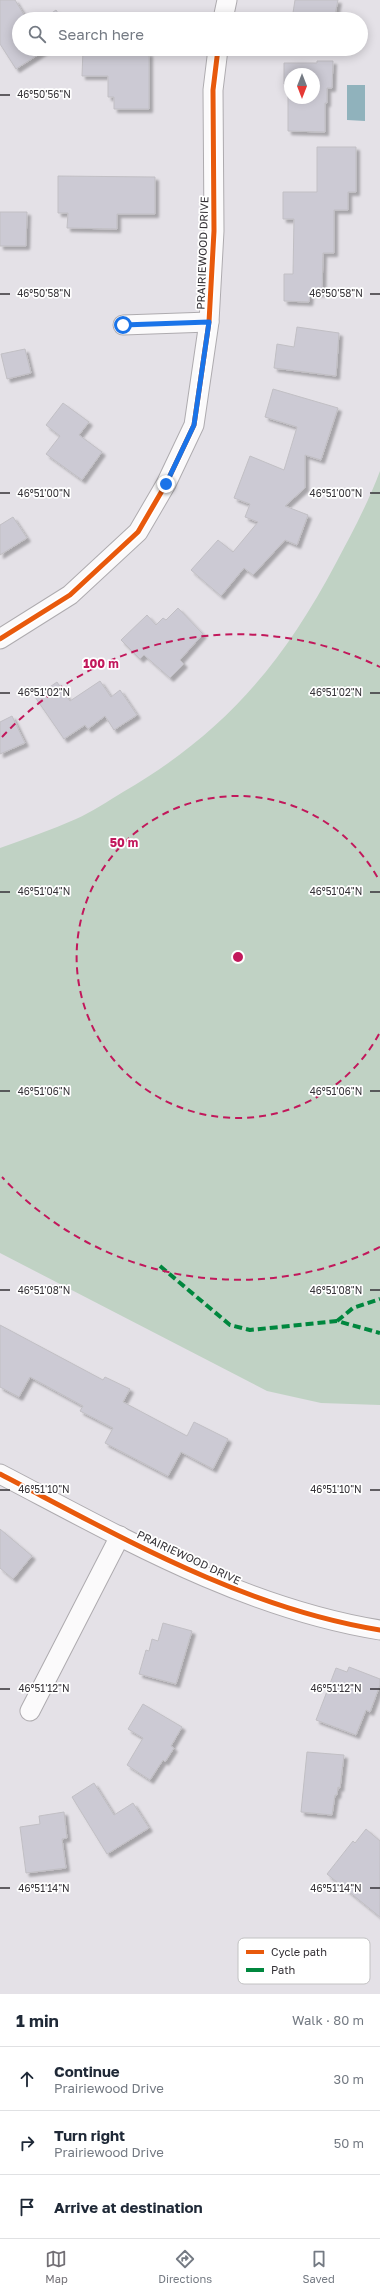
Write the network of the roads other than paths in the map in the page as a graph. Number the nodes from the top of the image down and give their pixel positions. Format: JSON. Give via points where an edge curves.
{"nodes":[{"id":1,"x":227,"y":0,"type":"edge"},
{"id":2,"x":224,"y":12,"type":"edge"},
{"id":3,"x":217,"y":56,"type":"edge"},
{"id":4,"x":209,"y":322,"type":"junction"},
{"id":5,"x":123,"y":325,"type":"dead end"},
{"id":6,"x":0,"y":640,"type":"edge"},
{"id":7,"x":0,"y":1474,"type":"edge"},
{"id":8,"x":120,"y":1536,"type":"junction"},
{"id":9,"x":380,"y":1630,"type":"edge"},
{"id":10,"x":30,"y":1711,"type":"dead end"}],
"edges":[{"from":1,"to":2,"type":"street"},
{"from":3,"to":4,"type":"street","name":"PRAIRIEWOOD DRIVE","via":[[213,90],[214,231]]},
{"from":4,"to":5,"type":"street","name":"PRAIRIEWOOD DRIVE"},
{"from":4,"to":6,"type":"street","name":"PRAIRIEWOOD DRIVE","via":[[194,425],[166,484],[138,532],[70,595]]},
{"from":7,"to":8,"type":"street","name":"PRAIRIEWOOD DRIVE"},
{"from":8,"to":9,"type":"street","name":"PRAIRIEWOOD DRIVE","via":[[228,1587],[341,1624]]},
{"from":8,"to":10,"type":"street","name":"PRAIRIEWOOD DRIVE"}]}
